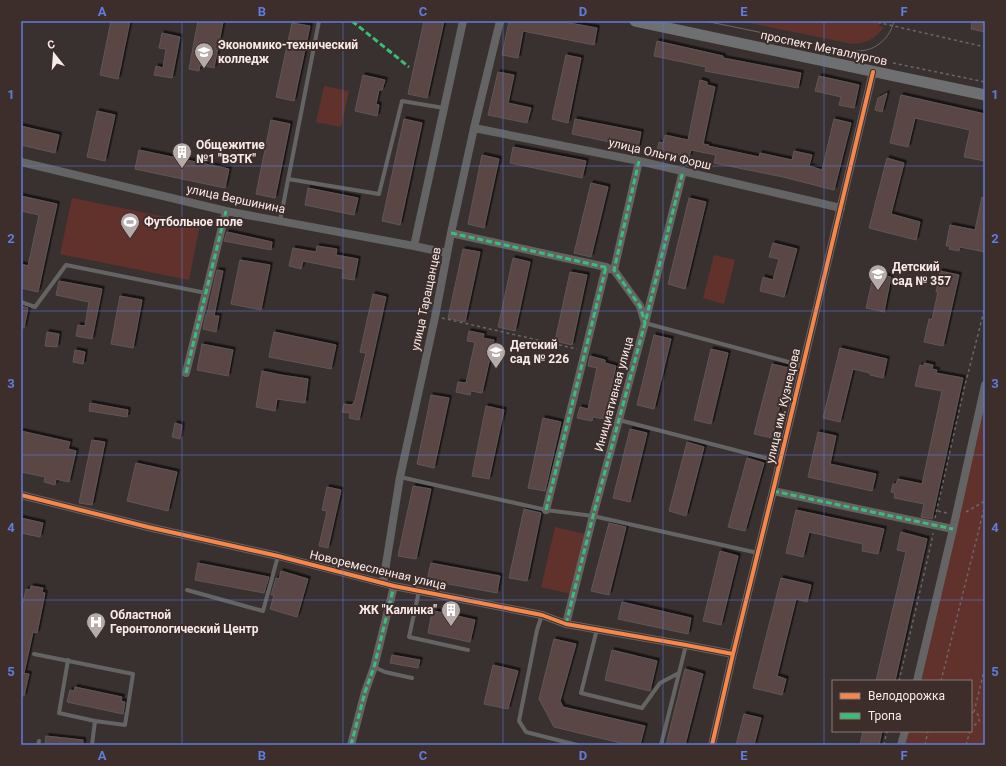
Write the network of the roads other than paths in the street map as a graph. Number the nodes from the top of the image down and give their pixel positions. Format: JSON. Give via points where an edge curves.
{"nodes":[{"id":1,"x":319,"y":21,"type":"edge"},
{"id":2,"x":462,"y":21,"type":"edge"},
{"id":3,"x":500,"y":21,"type":"edge"},
{"id":4,"x":635,"y":21,"type":"edge"},
{"id":5,"x":873,"y":72,"type":"junction"},
{"id":6,"x":985,"y":95,"type":"edge"},
{"id":7,"x":444,"y":108,"type":"junction"},
{"id":8,"x":474,"y":128,"type":"junction"},
{"id":9,"x":639,"y":161,"type":"junction"},
{"id":10,"x":21,"y":162,"type":"edge"},
{"id":11,"x":683,"y":171,"type":"junction"},
{"id":12,"x":288,"y":179,"type":"junction"},
{"id":13,"x":841,"y":208,"type":"junction"},
{"id":14,"x":226,"y":211,"type":"junction"},
{"id":15,"x":280,"y":221,"type":"junction"},
{"id":16,"x":451,"y":232,"type":"junction"},
{"id":17,"x":414,"y":246,"type":"junction"},
{"id":18,"x":448,"y":253,"type":"junction"},
{"id":19,"x":610,"y":268,"type":"junction"},
{"id":20,"x":206,"y":292,"type":"junction"},
{"id":21,"x":21,"y":302,"type":"edge"},
{"id":22,"x":645,"y":323,"type":"junction"},
{"id":23,"x":803,"y":366,"type":"junction"},
{"id":24,"x":186,"y":373,"type":"dead end"},
{"id":25,"x":985,"y":385,"type":"edge"},
{"id":26,"x":619,"y":420,"type":"junction"},
{"id":27,"x":780,"y":462,"type":"junction"},
{"id":28,"x":400,"y":477,"type":"junction"},
{"id":29,"x":773,"y":491,"type":"junction"},
{"id":30,"x":21,"y":495,"type":"edge"},
{"id":31,"x":546,"y":510,"type":"junction"},
{"id":32,"x":593,"y":516,"type":"junction"},
{"id":33,"x":953,"y":529,"type":"junction"},
{"id":34,"x":758,"y":553,"type":"junction"},
{"id":35,"x":278,"y":556,"type":"junction"},
{"id":36,"x":383,"y":583,"type":"junction"},
{"id":37,"x":394,"y":586,"type":"junction"},
{"id":38,"x":187,"y":590,"type":"dead end"},
{"id":39,"x":419,"y":591,"type":"junction"},
{"id":40,"x":542,"y":615,"type":"junction"},
{"id":41,"x":566,"y":624,"type":"junction"},
{"id":42,"x":597,"y":629,"type":"junction"},
{"id":43,"x":686,"y":645,"type":"junction"},
{"id":44,"x":468,"y":650,"type":"dead end"},
{"id":45,"x":34,"y":654,"type":"dead end"},
{"id":46,"x":733,"y":654,"type":"junction"},
{"id":47,"x":68,"y":660,"type":"junction"},
{"id":48,"x":374,"y":667,"type":"junction"},
{"id":49,"x":679,"y":673,"type":"junction"},
{"id":50,"x":412,"y":678,"type":"dead end"},
{"id":51,"x":917,"y":680,"type":"edge"},
{"id":52,"x":95,"y":721,"type":"junction"},
{"id":53,"x":904,"y":732,"type":"edge"},
{"id":54,"x":92,"y":745,"type":"edge"},
{"id":55,"x":351,"y":745,"type":"edge"},
{"id":56,"x":577,"y":745,"type":"edge"},
{"id":57,"x":661,"y":745,"type":"edge"},
{"id":58,"x":712,"y":745,"type":"edge"},
{"id":59,"x":901,"y":745,"type":"edge"}],
"edges":[{"from":1,"to":12,"type":"lane"},
{"from":2,"to":7,"type":"street","name":"улица Таращанцев"},
{"from":3,"to":8,"type":"street","name":"улица Таращанцев"},
{"from":4,"to":5,"type":"main road","name":"проспект Металлургов"},
{"from":5,"to":6,"type":"main road","name":"проспект Металлургов"},
{"from":5,"to":13,"type":"street","name":"улица им. Кузнецова"},
{"from":7,"to":12,"type":"lane","via":[[402,101],[379,194]]},
{"from":7,"to":17,"type":"street","name":"улица Таращанцев"},
{"from":8,"to":9,"type":"street","name":"улица Ольги Форш"},
{"from":8,"to":16,"type":"street","name":"улица Таращанцев"},
{"from":9,"to":11,"type":"street","name":"улица Ольги Форш"},
{"from":9,"to":19,"type":"street"},
{"from":10,"to":14,"type":"street","name":"улица Вершинина"},
{"from":11,"to":13,"type":"street","name":"улица Ольги Форш"},
{"from":11,"to":22,"type":"street","name":"Инициативная улица"},
{"from":12,"to":15,"type":"lane"},
{"from":13,"to":23,"type":"street","name":"улица им. Кузнецова"},
{"from":14,"to":15,"type":"street","name":"улица Вершинина"},
{"from":14,"to":20,"type":"street"},
{"from":15,"to":17,"type":"street","name":"улица Вершинина"},
{"from":16,"to":18,"type":"street","name":"улица Таращанцев"},
{"from":16,"to":19,"type":"street"},
{"from":17,"to":18,"type":"street","name":"улица Вершинина"},
{"from":18,"to":28,"type":"street","name":"улица Таращанцев"},
{"from":19,"to":22,"type":"street","via":[[640,306]]},
{"from":19,"to":31,"type":"street"},
{"from":20,"to":21,"type":"lane","via":[[66,266],[35,307]]},
{"from":20,"to":24,"type":"street"},
{"from":22,"to":23,"type":"lane"},
{"from":22,"to":26,"type":"street","name":"Инициативная улица"},
{"from":23,"to":27,"type":"street","name":"улица им. Кузнецова"},
{"from":25,"to":33,"type":"street"},
{"from":26,"to":27,"type":"lane"},
{"from":26,"to":32,"type":"street","name":"Инициативная улица"},
{"from":27,"to":29,"type":"street","name":"улица им. Кузнецова"},
{"from":28,"to":31,"type":"lane"},
{"from":28,"to":36,"type":"street","name":"улица Таращанцев"},
{"from":29,"to":33,"type":"street"},
{"from":29,"to":34,"type":"street","name":"улица им. Кузнецова"},
{"from":30,"to":35,"type":"street","name":"Новоремесленная улица"},
{"from":31,"to":32,"type":"lane"},
{"from":32,"to":34,"type":"lane"},
{"from":32,"to":41,"type":"street","name":"Инициативная улица"},
{"from":33,"to":51,"type":"street"},
{"from":34,"to":46,"type":"street","name":"улица им. Кузнецова"},
{"from":35,"to":36,"type":"street","name":"Новоремесленная улица"},
{"from":35,"to":38,"type":"lane","via":[[263,611]]},
{"from":36,"to":37,"type":"street","name":"Новоремесленная улица"},
{"from":37,"to":39,"type":"street","name":"Новоремесленная улица"},
{"from":37,"to":48,"type":"street"},
{"from":39,"to":40,"type":"street","name":"Новоремесленная улица"},
{"from":39,"to":44,"type":"lane","via":[[409,637]]},
{"from":40,"to":41,"type":"street","name":"Новоремесленная улица"},
{"from":40,"to":56,"type":"lane","via":[[537,627],[519,721],[526,732]]},
{"from":41,"to":42,"type":"street","name":"Новоремесленная улица"},
{"from":42,"to":43,"type":"street","name":"Новоремесленная улица"},
{"from":42,"to":49,"type":"lane","via":[[580,693],[642,708],[660,683]]},
{"from":43,"to":46,"type":"street","name":"Новоремесленная улица"},
{"from":43,"to":49,"type":"lane"},
{"from":45,"to":47,"type":"lane"},
{"from":46,"to":58,"type":"street","name":"улица им. Кузнецова"},
{"from":47,"to":52,"type":"lane","via":[[59,713]]},
{"from":47,"to":52,"type":"lane","via":[[133,674],[125,725]]},
{"from":48,"to":50,"type":"lane"},
{"from":48,"to":55,"type":"street"},
{"from":49,"to":57,"type":"lane"},
{"from":52,"to":54,"type":"lane"},
{"from":53,"to":59,"type":"street"}]}
